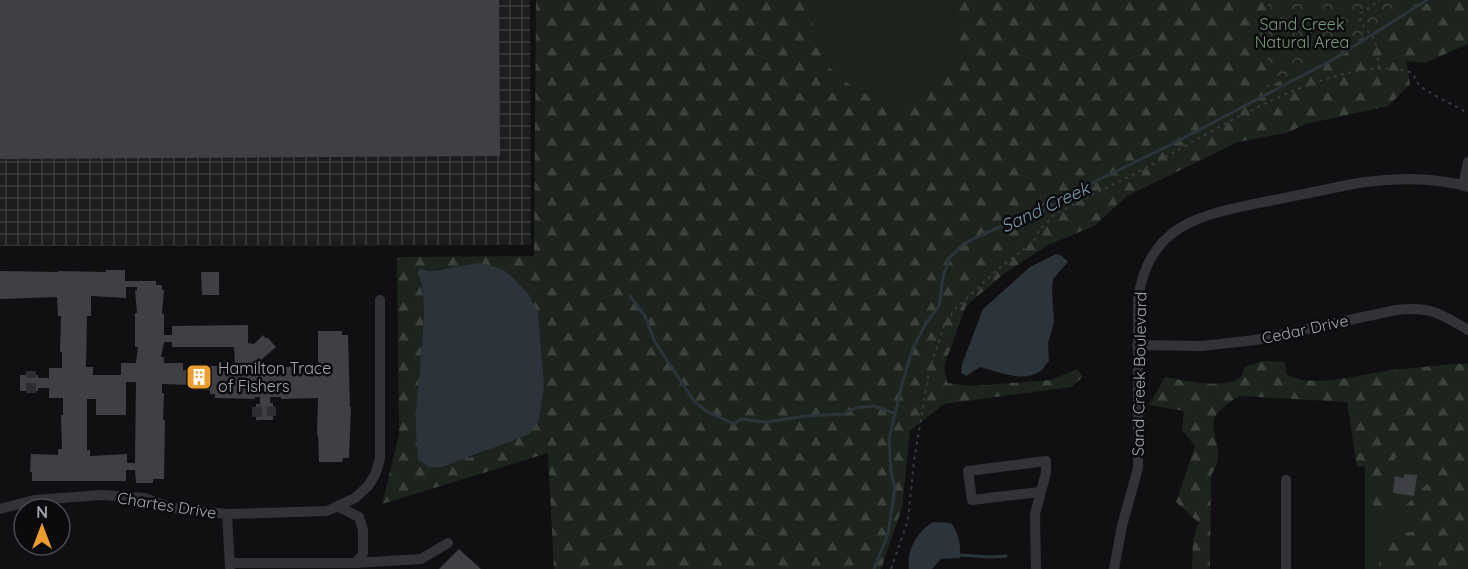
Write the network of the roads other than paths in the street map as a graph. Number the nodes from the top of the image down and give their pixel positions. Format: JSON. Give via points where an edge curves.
{"nodes":[{"id":1,"x":1468,"y":162,"type":"edge"},
{"id":2,"x":1466,"y":186,"type":"edge"},
{"id":3,"x":380,"y":300,"type":"dead end"},
{"id":4,"x":1468,"y":330,"type":"edge"},
{"id":5,"x":1137,"y":345,"type":"junction"},
{"id":6,"x":1286,"y":480,"type":"dead end"},
{"id":7,"x":1040,"y":492,"type":"junction"},
{"id":8,"x":339,"y":507,"type":"junction"},
{"id":9,"x":0,"y":509,"type":"edge"},
{"id":10,"x":227,"y":514,"type":"junction"},
{"id":11,"x":448,"y":543,"type":"dead end"},
{"id":12,"x":356,"y":563,"type":"junction"},
{"id":13,"x":230,"y":566,"type":"edge"},
{"id":14,"x":1036,"y":569,"type":"edge"},
{"id":15,"x":1114,"y":569,"type":"edge"},
{"id":16,"x":1286,"y":569,"type":"edge"}],
"edges":[{"from":1,"to":2,"type":"street"},
{"from":2,"to":5,"type":"street","name":"Sand Creek Boulevard","via":[[1419,179],[1369,182],[1215,212],[1190,221],[1168,236],[1145,269],[1138,299]]},
{"from":3,"to":8,"type":"street","via":[[380,459],[368,486]]},
{"from":4,"to":5,"type":"street","name":"Cedar Drive","via":[[1434,311],[1416,308],[1255,340],[1202,346]]},
{"from":5,"to":15,"type":"street","name":"Sand Creek Boulevard","via":[[1138,468]]},
{"from":6,"to":16,"type":"street"},
{"from":7,"to":7,"type":"street","via":[[972,500],[969,471],[1046,461]]},
{"from":7,"to":14,"type":"street","via":[[1035,514]]},
{"from":8,"to":10,"type":"street","name":"Chartes Drive","via":[[327,511]]},
{"from":8,"to":12,"type":"street","via":[[359,517],[363,530],[363,554]]},
{"from":9,"to":10,"type":"street","name":"Chartes Drive","via":[[34,500],[102,495],[144,498],[173,508]]},
{"from":10,"to":13,"type":"street"},
{"from":11,"to":12,"type":"street","via":[[421,559]]},
{"from":12,"to":13,"type":"street"}]}
